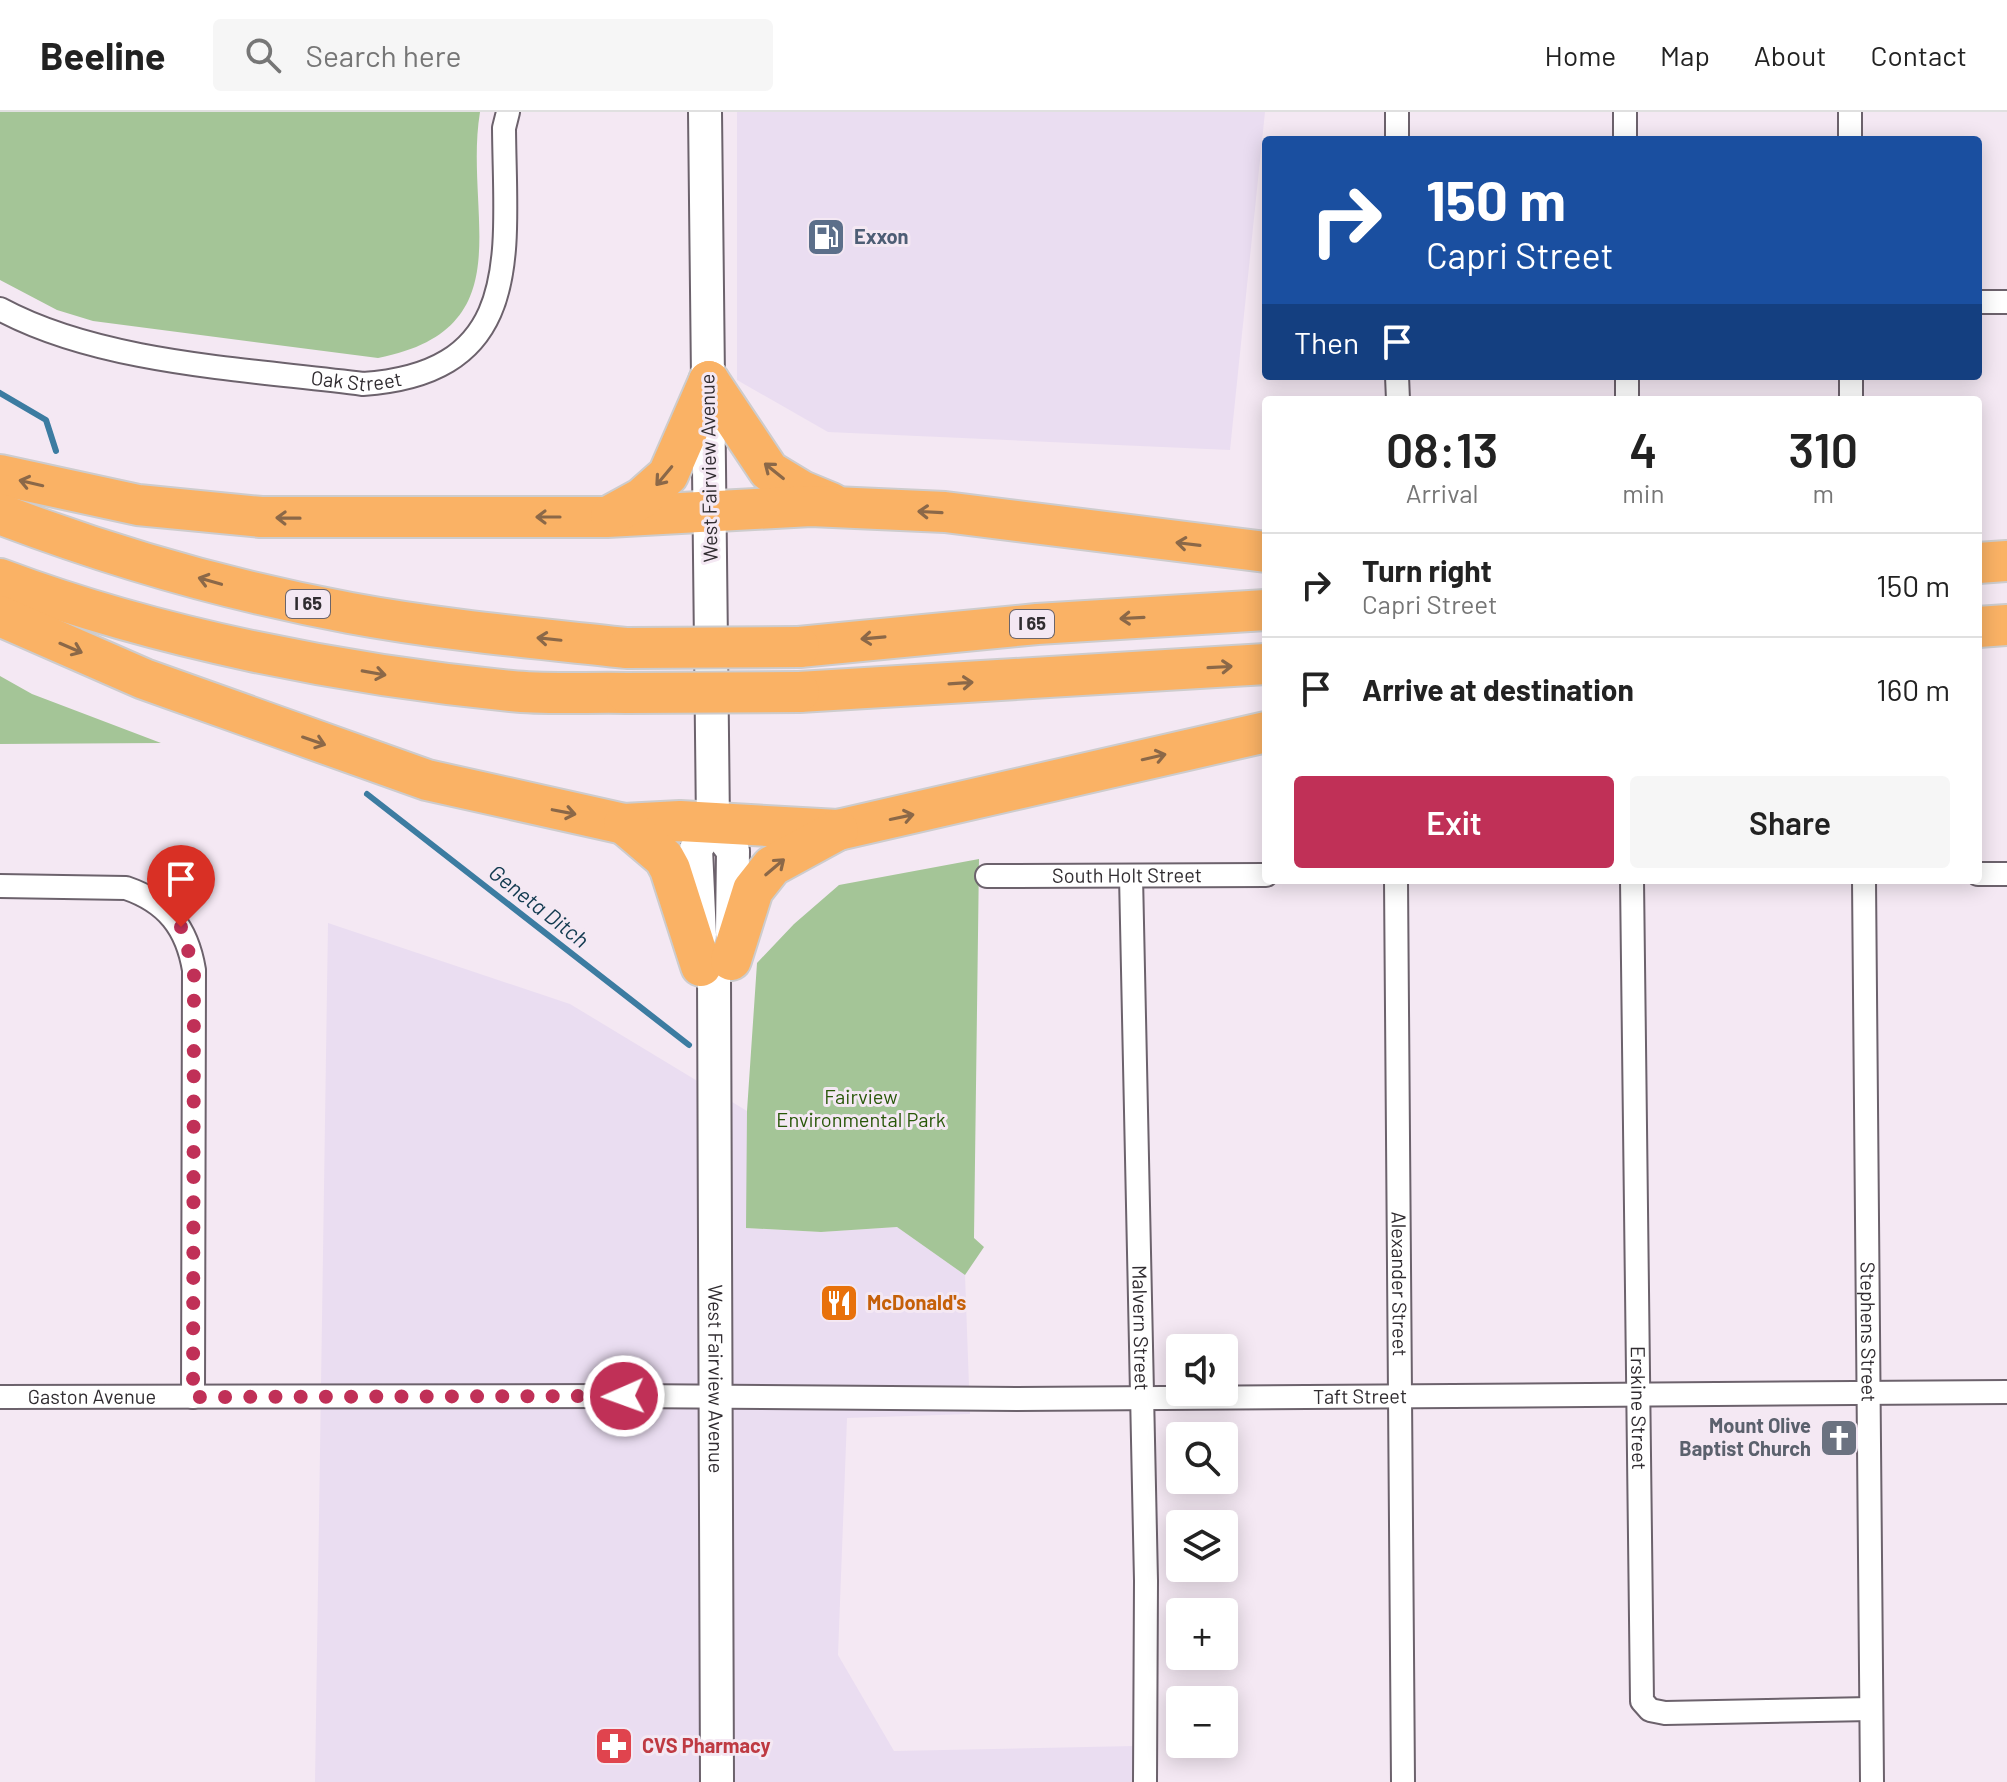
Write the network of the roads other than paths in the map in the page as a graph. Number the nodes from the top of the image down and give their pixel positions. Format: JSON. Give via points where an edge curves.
{"nodes":[{"id":1,"x":508,"y":112,"type":"edge"},
{"id":2,"x":705,"y":112,"type":"edge"},
{"id":3,"x":1397,"y":112,"type":"edge"},
{"id":4,"x":1625,"y":112,"type":"edge"},
{"id":5,"x":1850,"y":112,"type":"edge"},
{"id":6,"x":1397,"y":136,"type":"edge"},
{"id":7,"x":1625,"y":136,"type":"edge"},
{"id":8,"x":1850,"y":136,"type":"edge"},
{"id":9,"x":1982,"y":302,"type":"edge"},
{"id":10,"x":2007,"y":302,"type":"edge"},
{"id":11,"x":0,"y":309,"type":"edge"},
{"id":12,"x":709,"y":381,"type":"junction"},
{"id":13,"x":0,"y":475,"type":"edge"},
{"id":14,"x":842,"y":507,"type":"junction"},
{"id":15,"x":710,"y":509,"type":"junction"},
{"id":16,"x":0,"y":514,"type":"edge"},
{"id":17,"x":607,"y":517,"type":"junction"},
{"id":18,"x":1262,"y":552,"type":"edge"},
{"id":19,"x":2007,"y":561,"type":"edge"},
{"id":20,"x":1982,"y":563,"type":"edge"},
{"id":21,"x":0,"y":579,"type":"edge"},
{"id":22,"x":1262,"y":610,"type":"edge"},
{"id":23,"x":0,"y":616,"type":"edge"},
{"id":24,"x":2007,"y":625,"type":"edge"},
{"id":25,"x":1982,"y":627,"type":"edge"},
{"id":26,"x":1262,"y":664,"type":"edge"},
{"id":27,"x":1262,"y":733,"type":"edge"},
{"id":28,"x":624,"y":824,"type":"junction"},
{"id":29,"x":713,"y":824,"type":"junction"},
{"id":30,"x":838,"y":830,"type":"junction"},
{"id":31,"x":1982,"y":874,"type":"edge"},
{"id":32,"x":2007,"y":874,"type":"edge"},
{"id":33,"x":1262,"y":875,"type":"edge"},
{"id":34,"x":987,"y":876,"type":"dead end"},
{"id":35,"x":1131,"y":876,"type":"junction"},
{"id":36,"x":1396,"y":884,"type":"edge"},
{"id":37,"x":1632,"y":884,"type":"edge"},
{"id":38,"x":1864,"y":884,"type":"edge"},
{"id":39,"x":0,"y":886,"type":"edge"},
{"id":40,"x":715,"y":967,"type":"junction"},
{"id":41,"x":2007,"y":1392,"type":"edge"},
{"id":42,"x":1868,"y":1395,"type":"junction"},
{"id":43,"x":0,"y":1397,"type":"edge"},
{"id":44,"x":193,"y":1397,"type":"junction"},
{"id":45,"x":1143,"y":1397,"type":"junction"},
{"id":46,"x":1401,"y":1397,"type":"junction"},
{"id":47,"x":714,"y":1398,"type":"junction"},
{"id":48,"x":1636,"y":1398,"type":"junction"},
{"id":49,"x":1871,"y":1709,"type":"junction"},
{"id":50,"x":717,"y":1782,"type":"edge"},
{"id":51,"x":1145,"y":1782,"type":"edge"},
{"id":52,"x":1403,"y":1782,"type":"edge"},
{"id":53,"x":1872,"y":1782,"type":"edge"}],
"edges":[{"from":1,"to":11,"type":"street","name":"Oak Street","via":[[505,257],[499,295],[464,350],[436,370],[400,382],[363,384],[109,350],[48,332]]},
{"from":2,"to":12,"type":"main road","name":"West Fairview Avenue"},
{"from":3,"to":6,"type":"street"},
{"from":4,"to":7,"type":"street"},
{"from":5,"to":8,"type":"street"},
{"from":9,"to":10,"type":"street"},
{"from":14,"to":12,"type":"highway","one_way":true,"via":[[769,471]]},
{"from":12,"to":15,"type":"main road","name":"West Fairview Avenue"},
{"from":12,"to":17,"type":"highway","one_way":true,"via":[[668,475],[642,498]]},
{"from":17,"to":13,"type":"highway","one_way":true,"via":[[232,515],[138,505]]},
{"from":14,"to":15,"type":"highway"},
{"from":18,"to":14,"type":"highway","one_way":true,"via":[[945,512]]},
{"from":15,"to":17,"type":"highway"},
{"from":15,"to":29,"type":"main road","name":"West Fairview Avenue"},
{"from":22,"to":16,"type":"highway","number":"I 65","one_way":true,"bridge":true,"via":[[1037,624],[799,647],[627,648],[477,632],[309,604],[113,554]]},
{"from":19,"to":20,"type":"highway"},
{"from":21,"to":26,"type":"highway","one_way":true,"bridge":true,"via":[[177,632],[303,660],[515,692],[799,692]]},
{"from":23,"to":28,"type":"highway","one_way":true,"via":[[144,679],[427,780]]},
{"from":24,"to":25,"type":"highway"},
{"from":30,"to":27,"type":"highway","one_way":true},
{"from":28,"to":29,"type":"highway"},
{"from":28,"to":40,"type":"highway","via":[[664,858]]},
{"from":29,"to":30,"type":"highway"},
{"from":29,"to":40,"type":"main road","name":"West Fairview Avenue","via":[[733,851]]},
{"from":40,"to":30,"type":"highway","one_way":true,"via":[[753,890],[772,866]]},
{"from":31,"to":32,"type":"street"},
{"from":33,"to":35,"type":"street","name":"South Holt Street"},
{"from":34,"to":35,"type":"street","name":"South Holt Street"},
{"from":35,"to":45,"type":"street","name":"Malvern Street"},
{"from":36,"to":46,"type":"street","name":"Alexander Street"},
{"from":37,"to":48,"type":"street","name":"Erskine Street"},
{"from":38,"to":42,"type":"street","name":"Stephens Street"},
{"from":39,"to":44,"type":"street","via":[[126,888],[169,912],[190,948]]},
{"from":40,"to":47,"type":"main road","name":"West Fairview Avenue"},
{"from":41,"to":42,"type":"street","name":"Taft Street"},
{"from":42,"to":48,"type":"street","name":"Taft Street"},
{"from":42,"to":49,"type":"street","name":"Stephens Street"},
{"from":43,"to":44,"type":"street","name":"Gaston Avenue"},
{"from":44,"to":47,"type":"street","name":"Gaston Avenue"},
{"from":45,"to":46,"type":"street","name":"Taft Street"},
{"from":45,"to":47,"type":"street","name":"Taft Street"},
{"from":45,"to":51,"type":"street","name":"Malvern Street"},
{"from":46,"to":48,"type":"street","name":"Taft Street"},
{"from":46,"to":52,"type":"street","name":"Alexander Street"},
{"from":47,"to":50,"type":"main road","name":"West Fairview Avenue"},
{"from":48,"to":49,"type":"street","name":"Erskine Street","via":[[1642,1701],[1650,1710],[1665,1713]]},
{"from":49,"to":53,"type":"street","name":"Stephens Street"}]}
